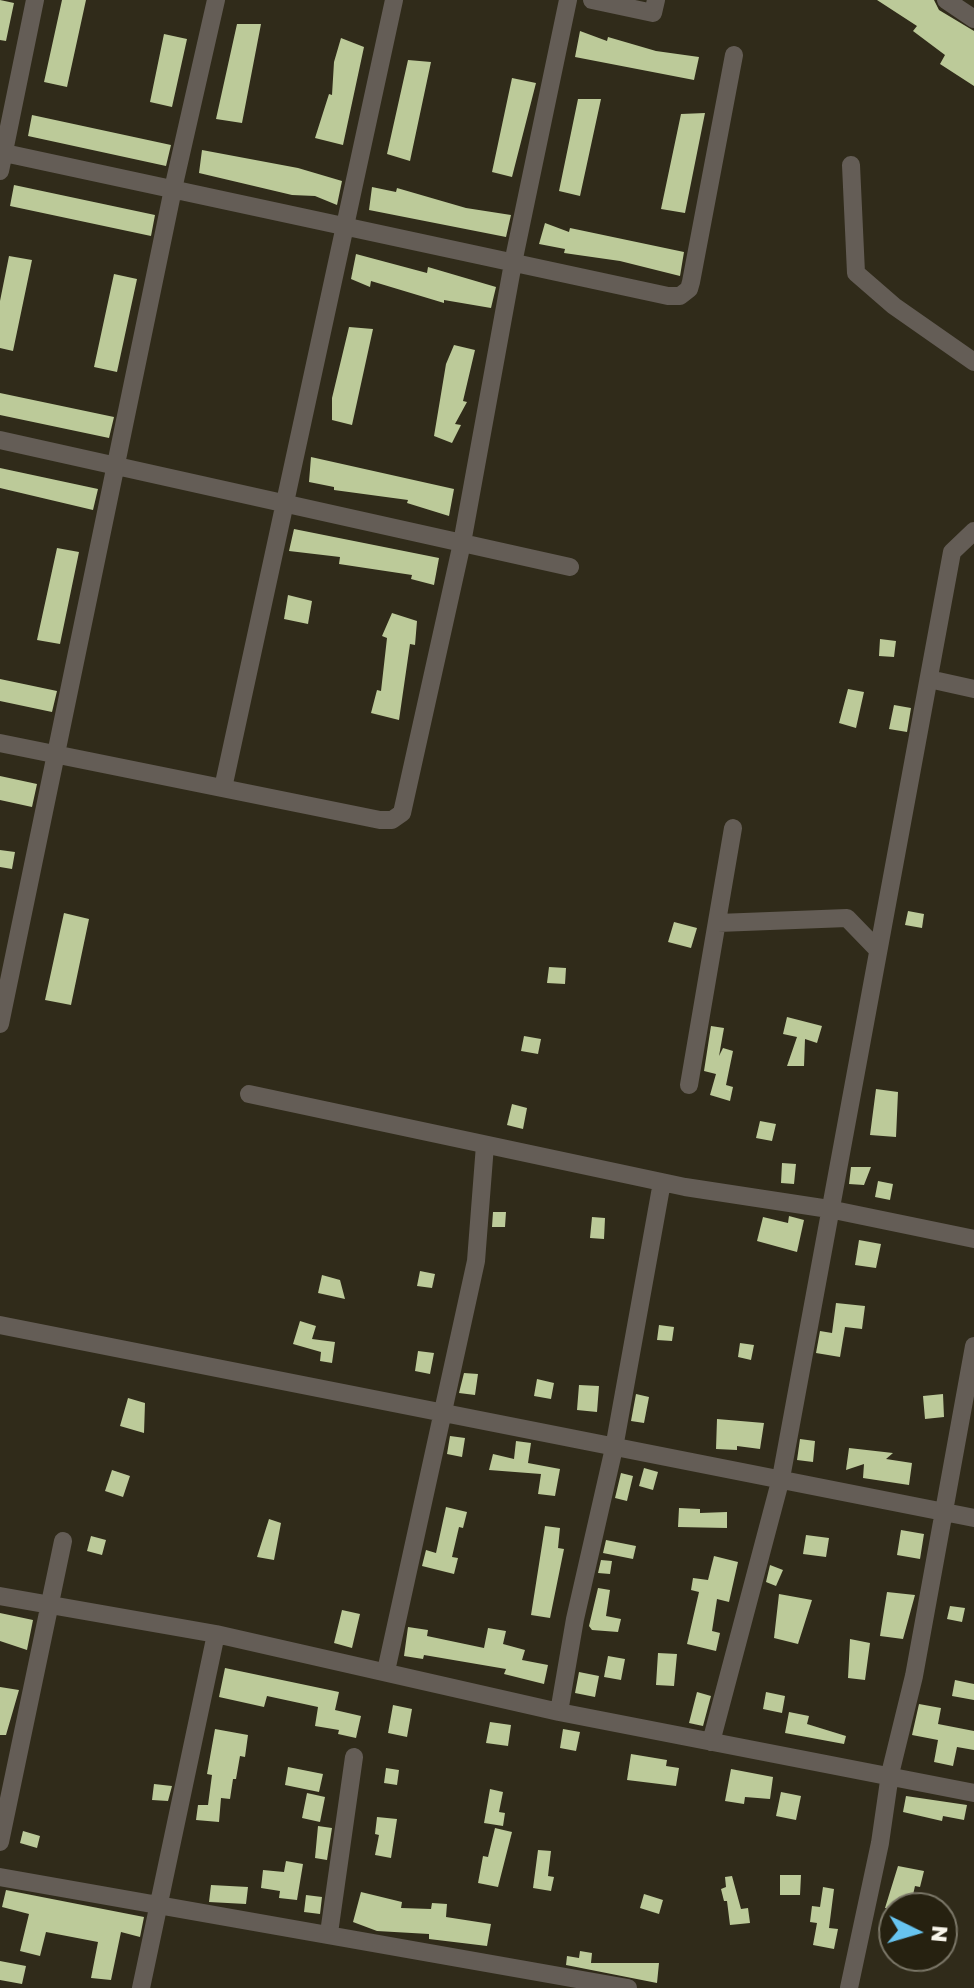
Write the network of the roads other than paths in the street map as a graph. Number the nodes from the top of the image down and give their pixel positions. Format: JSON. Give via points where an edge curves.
{"nodes":[{"id":1,"x":35,"y":0,"type":"edge"},
{"id":2,"x":216,"y":0,"type":"edge"},
{"id":3,"x":394,"y":0,"type":"edge"},
{"id":4,"x":568,"y":0,"type":"edge"},
{"id":5,"x":592,"y":0,"type":"edge"},
{"id":6,"x":656,"y":0,"type":"edge"},
{"id":7,"x":946,"y":0,"type":"edge"},
{"id":8,"x":974,"y":19,"type":"edge"},
{"id":9,"x":734,"y":55,"type":"dead end"},
{"id":10,"x":1,"y":159,"type":"edge"},
{"id":11,"x":851,"y":165,"type":"dead end"},
{"id":12,"x":173,"y":189,"type":"junction"},
{"id":13,"x":346,"y":226,"type":"junction"},
{"id":14,"x":513,"y":263,"type":"junction"},
{"id":15,"x":974,"y":362,"type":"edge"},
{"id":16,"x":0,"y":440,"type":"edge"},
{"id":17,"x":116,"y":466,"type":"junction"},
{"id":18,"x":283,"y":503,"type":"junction"},
{"id":19,"x":974,"y":531,"type":"edge"},
{"id":20,"x":462,"y":543,"type":"junction"},
{"id":21,"x":570,"y":567,"type":"dead end"},
{"id":22,"x":929,"y":679,"type":"junction"},
{"id":23,"x":974,"y":689,"type":"edge"},
{"id":24,"x":0,"y":743,"type":"edge"},
{"id":25,"x":54,"y":754,"type":"junction"},
{"id":26,"x":223,"y":788,"type":"junction"},
{"id":27,"x":733,"y":828,"type":"dead end"},
{"id":28,"x":718,"y":923,"type":"junction"},
{"id":29,"x":878,"y":950,"type":"junction"},
{"id":30,"x":0,"y":1024,"type":"edge"},
{"id":31,"x":689,"y":1085,"type":"dead end"},
{"id":32,"x":249,"y":1094,"type":"dead end"},
{"id":33,"x":485,"y":1145,"type":"junction"},
{"id":34,"x":662,"y":1182,"type":"junction"},
{"id":35,"x":829,"y":1209,"type":"junction"},
{"id":36,"x":974,"y":1239,"type":"edge"},
{"id":37,"x":0,"y":1325,"type":"edge"},
{"id":38,"x":974,"y":1346,"type":"edge"},
{"id":39,"x":441,"y":1410,"type":"junction"},
{"id":40,"x":614,"y":1448,"type":"junction"},
{"id":41,"x":781,"y":1478,"type":"junction"},
{"id":42,"x":945,"y":1512,"type":"junction"},
{"id":43,"x":974,"y":1518,"type":"edge"},
{"id":44,"x":63,"y":1541,"type":"dead end"},
{"id":45,"x":0,"y":1596,"type":"edge"},
{"id":46,"x":51,"y":1606,"type":"junction"},
{"id":47,"x":216,"y":1634,"type":"junction"},
{"id":48,"x":386,"y":1671,"type":"junction"},
{"id":49,"x":559,"y":1712,"type":"junction"},
{"id":50,"x":711,"y":1742,"type":"junction"},
{"id":51,"x":354,"y":1757,"type":"dead end"},
{"id":52,"x":890,"y":1774,"type":"junction"},
{"id":53,"x":974,"y":1793,"type":"edge"},
{"id":54,"x":0,"y":1842,"type":"edge"},
{"id":55,"x":0,"y":1877,"type":"edge"},
{"id":56,"x":158,"y":1905,"type":"junction"},
{"id":57,"x":329,"y":1933,"type":"junction"},
{"id":58,"x":141,"y":1988,"type":"edge"},
{"id":59,"x":628,"y":1988,"type":"edge"},
{"id":60,"x":849,"y":1988,"type":"edge"}],
"edges":[{"from":1,"to":10,"type":"street"},
{"from":2,"to":12,"type":"street"},
{"from":3,"to":13,"type":"street"},
{"from":4,"to":14,"type":"street"},
{"from":5,"to":6,"type":"street","via":[[653,13]]},
{"from":7,"to":8,"type":"street"},
{"from":9,"to":14,"type":"street","via":[[691,282],[684,294],[668,296]]},
{"from":10,"to":12,"type":"street"},
{"from":11,"to":15,"type":"street","via":[[856,273]]},
{"from":12,"to":13,"type":"street"},
{"from":12,"to":17,"type":"street"},
{"from":13,"to":14,"type":"street"},
{"from":13,"to":18,"type":"street"},
{"from":14,"to":20,"type":"street"},
{"from":16,"to":17,"type":"street"},
{"from":17,"to":18,"type":"street"},
{"from":17,"to":25,"type":"street"},
{"from":18,"to":20,"type":"street"},
{"from":18,"to":26,"type":"street"},
{"from":19,"to":22,"type":"street","via":[[952,552]]},
{"from":20,"to":21,"type":"street"},
{"from":20,"to":26,"type":"street","via":[[399,817],[380,820]]},
{"from":22,"to":23,"type":"street"},
{"from":22,"to":29,"type":"street"},
{"from":24,"to":25,"type":"street"},
{"from":25,"to":26,"type":"street"},
{"from":25,"to":30,"type":"street"},
{"from":27,"to":28,"type":"street"},
{"from":28,"to":29,"type":"street","via":[[847,918]]},
{"from":28,"to":31,"type":"street"},
{"from":29,"to":35,"type":"street"},
{"from":32,"to":33,"type":"street"},
{"from":33,"to":34,"type":"street"},
{"from":33,"to":39,"type":"street","via":[[476,1261]]},
{"from":34,"to":35,"type":"street"},
{"from":34,"to":40,"type":"street"},
{"from":35,"to":36,"type":"street"},
{"from":35,"to":41,"type":"street"},
{"from":37,"to":39,"type":"street"},
{"from":38,"to":42,"type":"street"},
{"from":39,"to":40,"type":"street"},
{"from":39,"to":48,"type":"street"},
{"from":40,"to":41,"type":"street"},
{"from":40,"to":49,"type":"street"},
{"from":41,"to":42,"type":"street"},
{"from":41,"to":50,"type":"street"},
{"from":42,"to":43,"type":"street"},
{"from":42,"to":52,"type":"street"},
{"from":44,"to":46,"type":"street"},
{"from":45,"to":46,"type":"street"},
{"from":46,"to":47,"type":"street"},
{"from":46,"to":54,"type":"street"},
{"from":47,"to":48,"type":"street"},
{"from":47,"to":56,"type":"street"},
{"from":48,"to":49,"type":"street"},
{"from":49,"to":50,"type":"street"},
{"from":50,"to":52,"type":"street"},
{"from":51,"to":57,"type":"street"},
{"from":52,"to":53,"type":"street"},
{"from":52,"to":60,"type":"street"},
{"from":55,"to":56,"type":"street"},
{"from":56,"to":57,"type":"street"},
{"from":56,"to":58,"type":"street"},
{"from":57,"to":59,"type":"street"}]}
